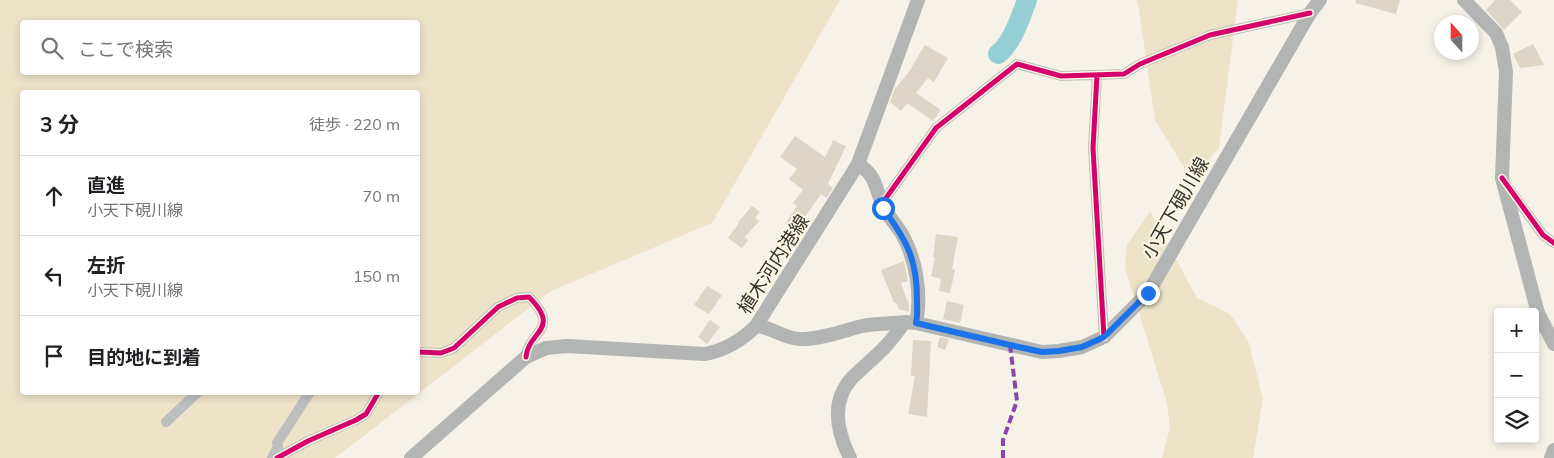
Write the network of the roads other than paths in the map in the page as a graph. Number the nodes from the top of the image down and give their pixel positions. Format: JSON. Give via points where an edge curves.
{"nodes":[{"id":1,"x":918,"y":0,"type":"edge"},
{"id":2,"x":1320,"y":0,"type":"edge"},
{"id":3,"x":1464,"y":0,"type":"edge"},
{"id":4,"x":1310,"y":13,"type":"junction"},
{"id":5,"x":1097,"y":75,"type":"junction"},
{"id":6,"x":858,"y":164,"type":"junction"},
{"id":7,"x":1502,"y":178,"type":"junction"},
{"id":8,"x":881,"y":202,"type":"junction"},
{"id":9,"x":1554,"y":243,"type":"edge"},
{"id":10,"x":911,"y":322,"type":"junction"},
{"id":11,"x":756,"y":326,"type":"junction"},
{"id":12,"x":1104,"y":337,"type":"junction"},
{"id":13,"x":1554,"y":344,"type":"edge"},
{"id":14,"x":420,"y":352,"type":"edge"},
{"id":15,"x":526,"y":357,"type":"junction"},
{"id":16,"x":195,"y":395,"type":"edge"},
{"id":17,"x":308,"y":395,"type":"edge"},
{"id":18,"x":377,"y":395,"type":"edge"},
{"id":19,"x":166,"y":422,"type":"dead end"},
{"id":20,"x":1554,"y":450,"type":"edge"},
{"id":21,"x":272,"y":458,"type":"edge"},
{"id":22,"x":278,"y":458,"type":"edge"},
{"id":23,"x":411,"y":458,"type":"edge"},
{"id":24,"x":850,"y":458,"type":"edge"},
{"id":25,"x":1551,"y":458,"type":"edge"}],
"edges":[{"from":1,"to":6,"type":"main road","name":"植木河内港線"},
{"from":2,"to":4,"type":"main road","name":"小天下硯川線"},
{"from":3,"to":7,"type":"main road","via":[[1496,33],[1502,48],[1506,72]]},
{"from":4,"to":5,"type":"street","via":[[1210,35],[1124,74]]},
{"from":4,"to":12,"type":"main road","name":"小天下硯川線","via":[[1148,293]]},
{"from":5,"to":8,"type":"street","via":[[1061,76],[1016,64],[936,128]]},
{"from":5,"to":12,"type":"street","via":[[1094,148]]},
{"from":6,"to":8,"type":"main road","via":[[874,179]]},
{"from":6,"to":11,"type":"main road","name":"植木河内港線"},
{"from":7,"to":9,"type":"street","via":[[1543,234]]},
{"from":7,"to":13,"type":"main road","via":[[1538,312]]},
{"from":8,"to":10,"type":"main road","via":[[912,257],[918,285],[918,314]]},
{"from":10,"to":11,"type":"main road","name":"小天下硯川線","via":[[864,326],[800,339]]},
{"from":10,"to":12,"type":"main road","name":"小天下硯川線","via":[[1042,352],[1082,347]]},
{"from":10,"to":24,"type":"main road","via":[[851,380],[839,400],[841,440]]},
{"from":11,"to":15,"type":"main road","name":"植木河内港線","via":[[738,343],[705,354],[567,346],[546,348]]},
{"from":14,"to":15,"type":"street","via":[[441,353],[454,348],[498,307],[517,298],[529,297],[538,306],[543,321],[542,329]]},
{"from":15,"to":23,"type":"main road","name":"植木河内港線"},
{"from":16,"to":19,"type":"street"},
{"from":17,"to":21,"type":"street","via":[[277,443]]},
{"from":18,"to":22,"type":"street","via":[[366,414]]},
{"from":20,"to":25,"type":"main road"}]}
